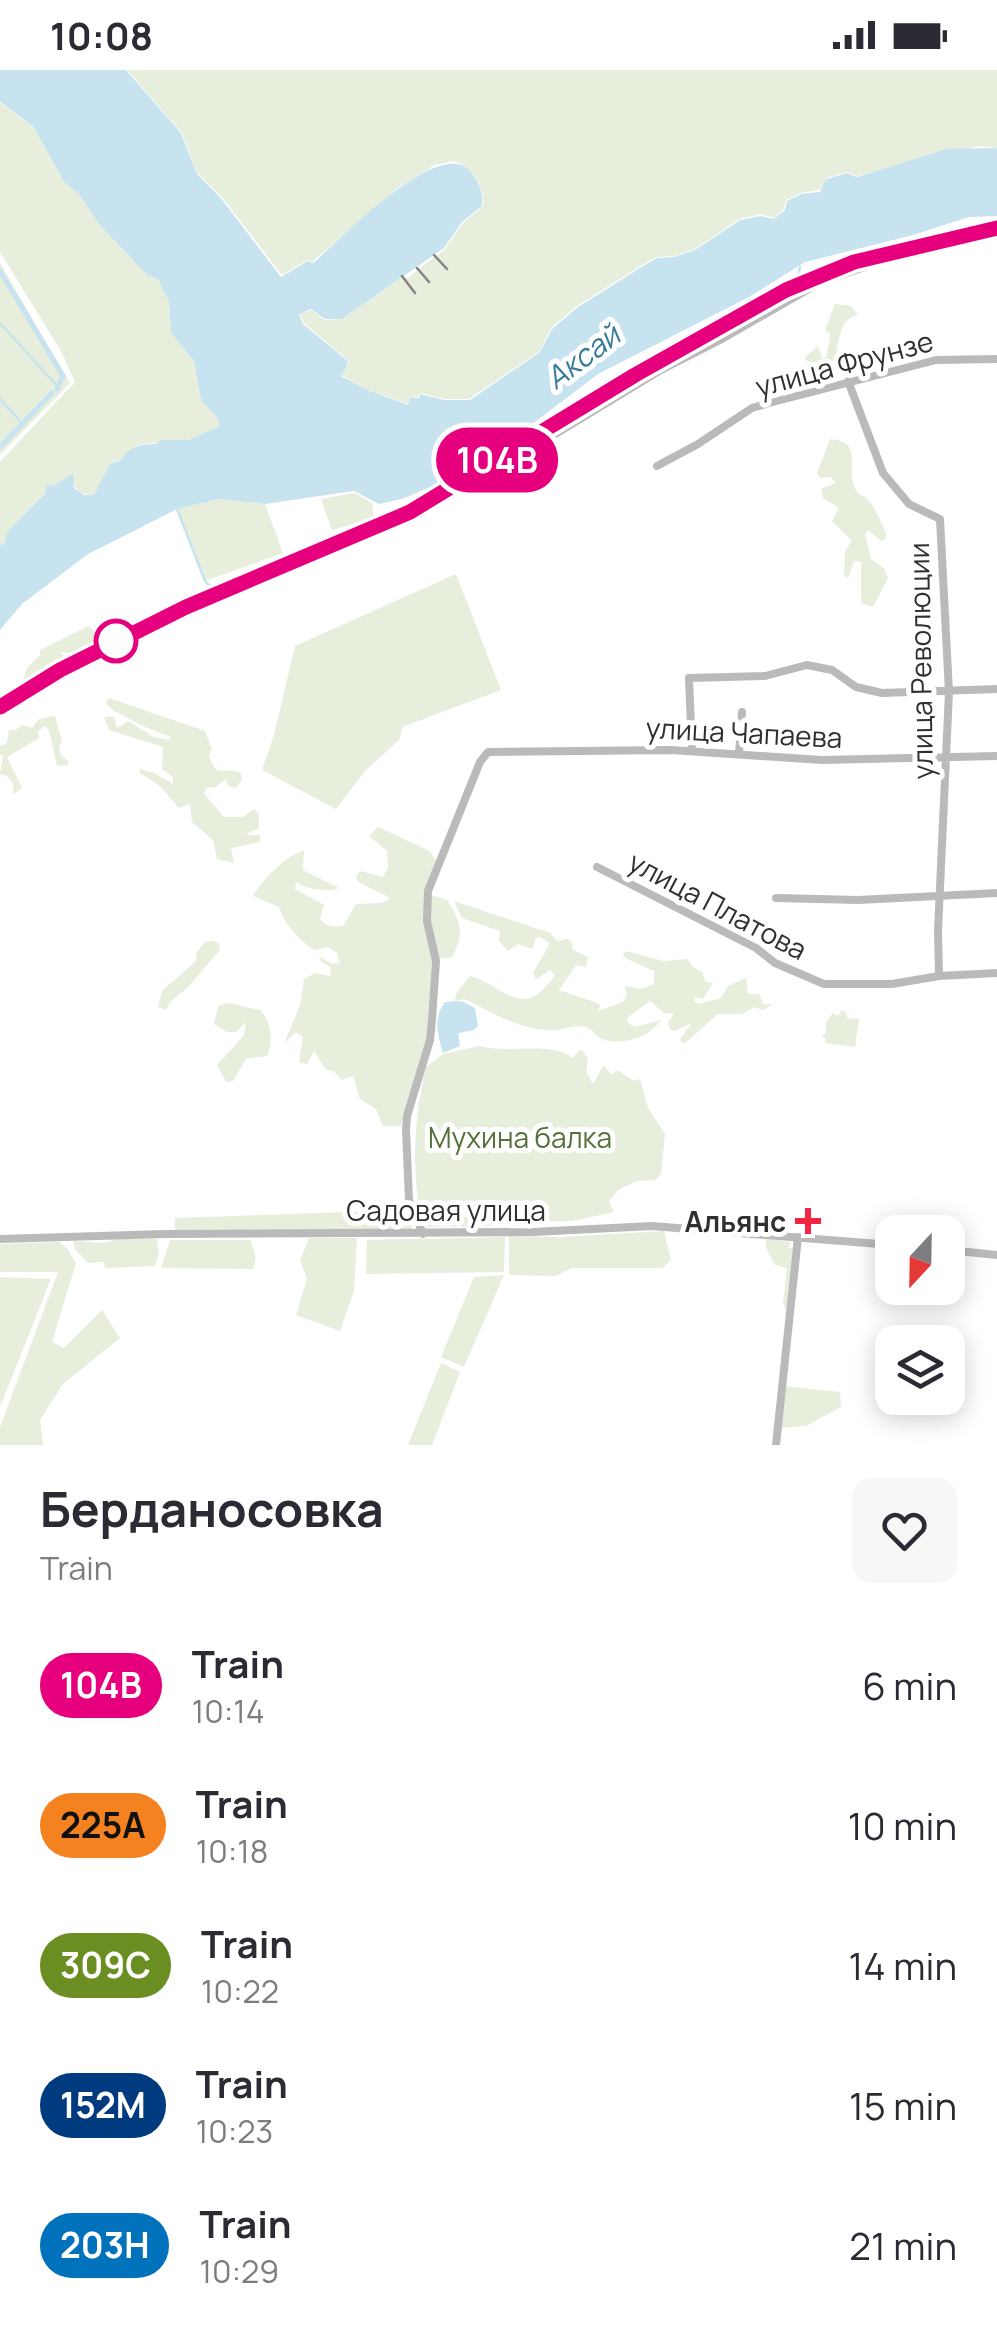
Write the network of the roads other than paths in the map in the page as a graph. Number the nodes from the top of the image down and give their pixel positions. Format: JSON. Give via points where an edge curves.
{"nodes":[{"id":1,"x":997,"y":233,"type":"edge"},
{"id":2,"x":997,"y":360,"type":"edge"},
{"id":3,"x":848,"y":382,"type":"junction"},
{"id":4,"x":657,"y":466,"type":"dead end"},
{"id":5,"x":483,"y":478,"type":"dead end"},
{"id":6,"x":997,"y":689,"type":"edge"},
{"id":7,"x":949,"y":692,"type":"junction"},
{"id":8,"x":742,"y":712,"type":"dead end"},
{"id":9,"x":692,"y":750,"type":"junction"},
{"id":10,"x":738,"y":754,"type":"junction"},
{"id":11,"x":997,"y":756,"type":"edge"},
{"id":12,"x":947,"y":758,"type":"junction"},
{"id":13,"x":597,"y":867,"type":"dead end"},
{"id":14,"x":997,"y":893,"type":"edge"},
{"id":15,"x":940,"y":894,"type":"junction"},
{"id":16,"x":776,"y":898,"type":"dead end"},
{"id":17,"x":997,"y":973,"type":"edge"},
{"id":18,"x":939,"y":976,"type":"junction"},
{"id":19,"x":414,"y":1219,"type":"junction"},
{"id":20,"x":409,"y":1234,"type":"junction"},
{"id":21,"x":423,"y":1234,"type":"junction"},
{"id":22,"x":798,"y":1238,"type":"junction"},
{"id":23,"x":0,"y":1239,"type":"edge"},
{"id":24,"x":875,"y":1245,"type":"edge"},
{"id":25,"x":965,"y":1251,"type":"edge"},
{"id":26,"x":997,"y":1254,"type":"edge"},
{"id":27,"x":776,"y":1445,"type":"edge"}],
"edges":[{"from":1,"to":5,"type":"main road","via":[[818,282]]},
{"from":2,"to":3,"type":"main road","name":"улица Фрунзе","via":[[936,360]]},
{"from":3,"to":4,"type":"main road","name":"улица Фрунзе","via":[[752,408]]},
{"from":3,"to":7,"type":"main road","name":"улица Революции","via":[[883,473],[908,504],[940,519]]},
{"from":6,"to":7,"type":"main road"},
{"from":7,"to":9,"type":"main road","via":[[869,691],[832,670],[804,664],[765,676],[689,678]]},
{"from":7,"to":12,"type":"main road","name":"улица Революции"},
{"from":8,"to":10,"type":"main road"},
{"from":9,"to":10,"type":"main road","name":"улица Чапаева"},
{"from":9,"to":19,"type":"main road","name":"улица Чапаева","via":[[488,752],[478,766],[428,892],[436,961],[432,1019],[406,1134]]},
{"from":10,"to":12,"type":"main road","name":"улица Чапаева"},
{"from":11,"to":12,"type":"main road","name":"улица Чапаева"},
{"from":12,"to":15,"type":"main road","name":"улица Революции"},
{"from":13,"to":18,"type":"main road","name":"улица Платова","via":[[824,984]]},
{"from":14,"to":15,"type":"main road"},
{"from":15,"to":16,"type":"main road"},
{"from":15,"to":18,"type":"main road","name":"улица Революции"},
{"from":17,"to":18,"type":"main road","name":"улица Платова"},
{"from":19,"to":20,"type":"main road"},
{"from":19,"to":21,"type":"main road"},
{"from":20,"to":21,"type":"main road","name":"Садовая улица"},
{"from":20,"to":23,"type":"main road","name":"Садовая улица"},
{"from":21,"to":22,"type":"main road","name":"Садовая улица","via":[[652,1226]]},
{"from":22,"to":24,"type":"main road","name":"Садовая улица"},
{"from":22,"to":27,"type":"main road"},
{"from":25,"to":26,"type":"main road"}]}
